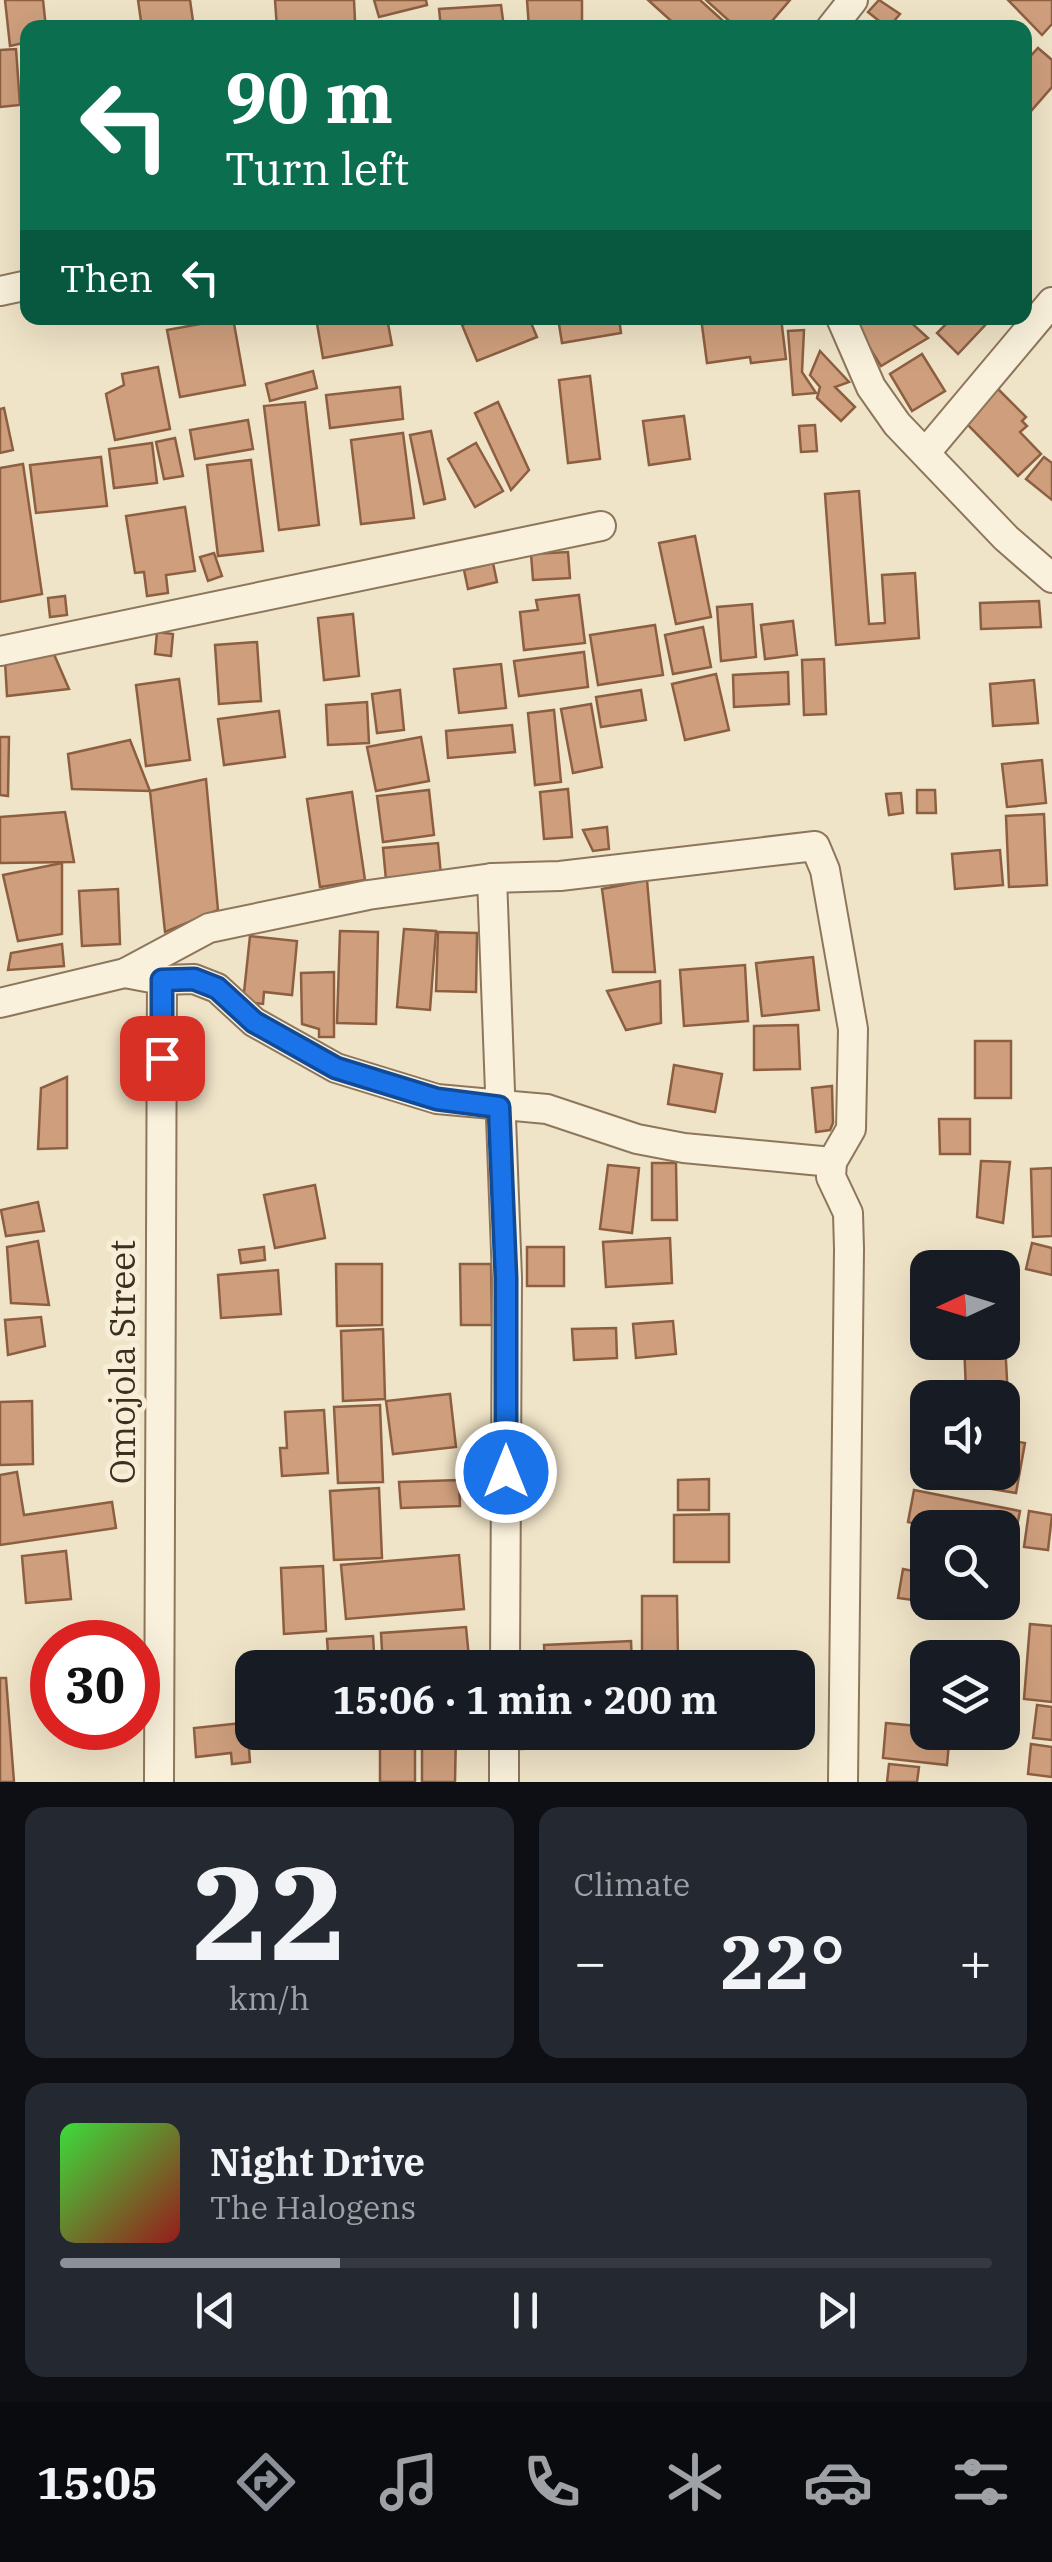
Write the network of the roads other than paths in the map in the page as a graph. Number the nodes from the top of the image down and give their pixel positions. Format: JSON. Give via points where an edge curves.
{"nodes":[{"id":1,"x":853,"y":0,"type":"edge"},
{"id":2,"x":837,"y":20,"type":"edge"},
{"id":3,"x":1052,"y":302,"type":"edge"},
{"id":4,"x":844,"y":325,"type":"edge"},
{"id":5,"x":927,"y":451,"type":"junction"},
{"id":6,"x":601,"y":526,"type":"dead end"},
{"id":7,"x":1052,"y":578,"type":"edge"},
{"id":8,"x":0,"y":650,"type":"edge"},
{"id":9,"x":492,"y":878,"type":"junction"},
{"id":10,"x":125,"y":974,"type":"junction"},
{"id":11,"x":162,"y":980,"type":"junction"},
{"id":12,"x":0,"y":1003,"type":"edge"},
{"id":13,"x":499,"y":1107,"type":"junction"},
{"id":14,"x":832,"y":1162,"type":"junction"},
{"id":15,"x":505,"y":1650,"type":"edge"},
{"id":16,"x":504,"y":1750,"type":"edge"},
{"id":17,"x":159,"y":1782,"type":"edge"},
{"id":18,"x":504,"y":1782,"type":"edge"},
{"id":19,"x":843,"y":1782,"type":"edge"}],
"edges":[{"from":1,"to":2,"type":"street"},
{"from":3,"to":5,"type":"street"},
{"from":4,"to":5,"type":"street","via":[[871,387]]},
{"from":5,"to":7,"type":"street"},
{"from":6,"to":8,"type":"street"},
{"from":9,"to":10,"type":"street","via":[[209,928]]},
{"from":9,"to":13,"type":"street"},
{"from":9,"to":14,"type":"street","via":[[815,846],[826,870],[853,1029],[850,1129]]},
{"from":10,"to":11,"type":"street"},
{"from":10,"to":12,"type":"street"},
{"from":11,"to":13,"type":"street","via":[[194,979],[217,988],[254,1022],[336,1068],[437,1099]]},
{"from":11,"to":17,"type":"street","name":"Omojola Street"},
{"from":13,"to":14,"type":"street","via":[[547,1109],[637,1140],[684,1148]]},
{"from":13,"to":15,"type":"street","via":[[506,1278]]},
{"from":14,"to":19,"type":"street","via":[[830,1177],[848,1213],[849,1249]]},
{"from":16,"to":18,"type":"street"}]}
